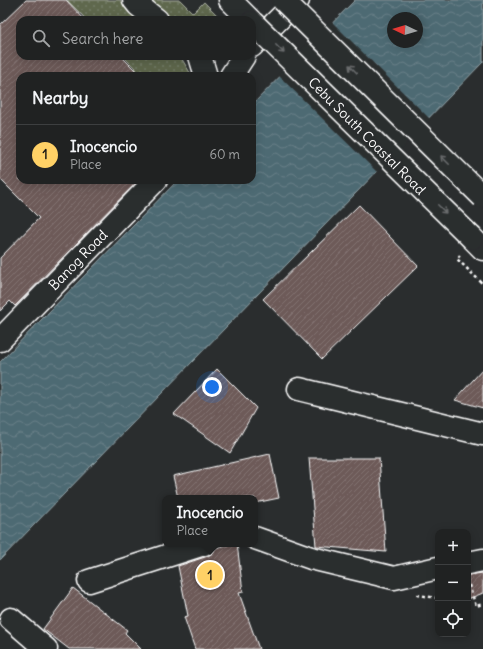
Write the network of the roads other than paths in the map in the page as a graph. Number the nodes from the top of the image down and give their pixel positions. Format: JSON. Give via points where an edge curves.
{"nodes":[{"id":1,"x":134,"y":0,"type":"edge"},
{"id":2,"x":230,"y":0,"type":"edge"},
{"id":3,"x":283,"y":0,"type":"edge"},
{"id":4,"x":298,"y":0,"type":"edge"},
{"id":5,"x":152,"y":16,"type":"edge"},
{"id":6,"x":246,"y":16,"type":"edge"},
{"id":7,"x":256,"y":26,"type":"edge"},
{"id":8,"x":256,"y":42,"type":"edge"},
{"id":9,"x":201,"y":60,"type":"edge"},
{"id":10,"x":241,"y":60,"type":"edge"},
{"id":11,"x":205,"y":72,"type":"edge"},
{"id":12,"x":234,"y":72,"type":"edge"},
{"id":13,"x":152,"y":184,"type":"edge"},
{"id":14,"x":483,"y":197,"type":"edge"},
{"id":15,"x":477,"y":244,"type":"edge"},
{"id":16,"x":0,"y":340,"type":"edge"},
{"id":17,"x":299,"y":389,"type":"dead end"},
{"id":18,"x":483,"y":434,"type":"edge"},
{"id":19,"x":258,"y":539,"type":"edge"},
{"id":20,"x":195,"y":547,"type":"edge"},
{"id":21,"x":483,"y":560,"type":"edge"},
{"id":22,"x":471,"y":562,"type":"edge"},
{"id":23,"x":435,"y":569,"type":"edge"},
{"id":24,"x":89,"y":581,"type":"dead end"},
{"id":25,"x":11,"y":619,"type":"dead end"},
{"id":26,"x":46,"y":649,"type":"edge"}],
"edges":[{"from":1,"to":5,"type":"main road"},
{"from":2,"to":6,"type":"main road","name":"Cebu South Coastal Road"},
{"from":14,"to":3,"type":"main road","one_way":true,"bridge":true},
{"from":4,"to":8,"type":"main road"},
{"from":7,"to":15,"type":"main road","name":"Cebu South Coastal Road","one_way":true,"bridge":true},
{"from":9,"to":11,"type":"main road"},
{"from":10,"to":12,"type":"main road"},
{"from":13,"to":16,"type":"main road","name":"Banog Road"},
{"from":17,"to":18,"type":"main road"},
{"from":19,"to":23,"type":"main road","via":[[311,558],[394,578]]},
{"from":20,"to":24,"type":"main road"},
{"from":21,"to":22,"type":"main road"},
{"from":25,"to":26,"type":"main road"}]}
